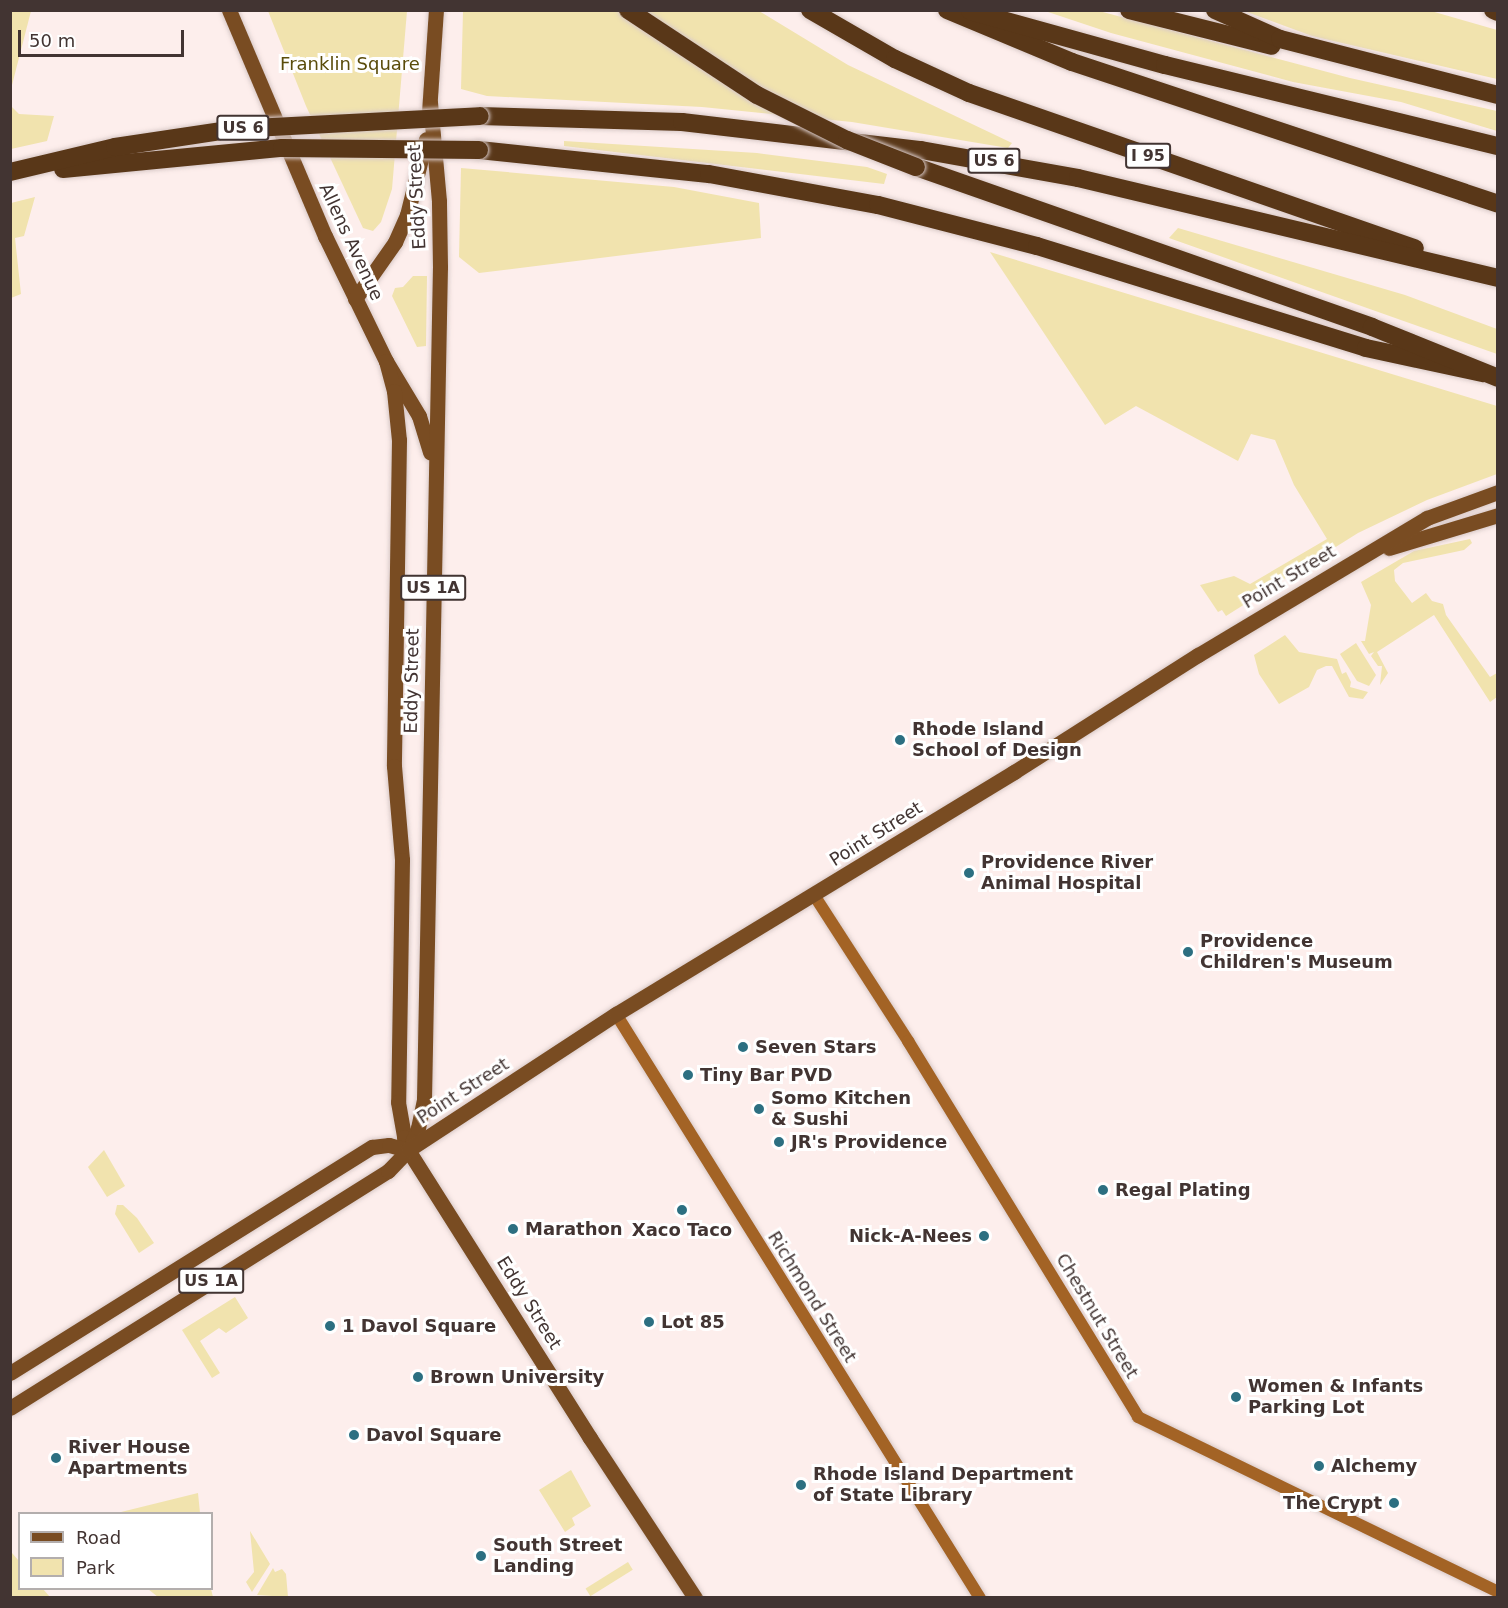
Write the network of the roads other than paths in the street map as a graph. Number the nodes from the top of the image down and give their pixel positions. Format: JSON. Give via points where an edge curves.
{"nodes":[{"id":1,"x":229,"y":10,"type":"edge"},
{"id":2,"x":435,"y":10,"type":"edge"},
{"id":3,"x":628,"y":10,"type":"edge"},
{"id":4,"x":810,"y":10,"type":"edge"},
{"id":5,"x":947,"y":10,"type":"edge"},
{"id":6,"x":968,"y":10,"type":"edge"},
{"id":7,"x":1130,"y":10,"type":"edge"},
{"id":8,"x":1215,"y":10,"type":"edge"},
{"id":9,"x":1493,"y":10,"type":"edge"},
{"id":10,"x":1497,"y":12,"type":"edge"},
{"id":11,"x":1348,"y":59,"type":"junction"},
{"id":12,"x":1497,"y":94,"type":"edge"},
{"id":13,"x":430,"y":103,"type":"junction"},
{"id":14,"x":1497,"y":146,"type":"edge"},
{"id":15,"x":10,"y":174,"type":"edge"},
{"id":16,"x":1497,"y":204,"type":"edge"},
{"id":17,"x":1497,"y":277,"type":"edge"},
{"id":18,"x":356,"y":299,"type":"junction"},
{"id":19,"x":386,"y":361,"type":"junction"},
{"id":20,"x":1490,"y":375,"type":"edge"},
{"id":21,"x":434,"y":488,"type":"junction"},
{"id":22,"x":1497,"y":492,"type":"edge"},
{"id":23,"x":1497,"y":515,"type":"edge"},
{"id":24,"x":1366,"y":555,"type":"junction"},
{"id":25,"x":814,"y":895,"type":"junction"},
{"id":26,"x":616,"y":1014,"type":"junction"},
{"id":27,"x":408,"y":1150,"type":"junction"},
{"id":28,"x":10,"y":1373,"type":"edge"},
{"id":29,"x":10,"y":1408,"type":"edge"},
{"id":30,"x":1497,"y":1592,"type":"edge"},
{"id":31,"x":695,"y":1598,"type":"edge"},
{"id":32,"x":980,"y":1598,"type":"edge"}],
"edges":[{"from":1,"to":18,"type":"main road","name":"Allens Avenue","number":"US 1A","via":[[294,167]]},
{"from":2,"to":13,"type":"main road","name":"Eddy Street"},
{"from":3,"to":20,"type":"highway","bridge":true,"via":[[736,83],[847,140],[1372,327]]},
{"from":4,"to":17,"type":"highway","number":"I 95","via":[[904,63],[1007,107]]},
{"from":5,"to":16,"type":"highway","via":[[1072,62]]},
{"from":6,"to":14,"type":"highway","via":[[1165,66]]},
{"from":7,"to":11,"type":"highway","via":[[1240,40]]},
{"from":8,"to":11,"type":"highway","via":[[1249,28]]},
{"from":9,"to":10,"type":"highway"},
{"from":11,"to":12,"type":"highway"},
{"from":13,"to":18,"type":"main road","name":"Eddy Street","via":[[413,201],[395,242]]},
{"from":13,"to":21,"type":"main road","name":"Eddy Street","via":[[440,239]]},
{"from":15,"to":17,"type":"highway","number":"US 6","bridge":true,"via":[[116,147],[224,130],[376,118],[480,116],[702,124],[940,153],[1097,182]]},
{"from":15,"to":20,"type":"highway","bridge":true,"via":[[246,150],[369,147],[479,150],[594,160],[765,183],[933,218],[1366,348]]},
{"from":18,"to":19,"type":"main road","name":"Allens Avenue","number":"US 1A"},
{"from":19,"to":21,"type":"main road","name":"Allens Avenue","number":"US 1A","via":[[426,433]]},
{"from":19,"to":27,"type":"main road","name":"Eddy Street","number":"US 1A","via":[[399,431],[394,766],[402,860],[398,1102]]},
{"from":21,"to":27,"type":"main road","name":"Eddy Street","number":"US 1A","via":[[424,1099]]},
{"from":22,"to":24,"type":"main road","name":"Point Street","via":[[1427,518]]},
{"from":23,"to":24,"type":"main road","name":"Point Street"},
{"from":24,"to":25,"type":"main road","name":"Point Street"},
{"from":25,"to":26,"type":"main road","name":"Point Street"},
{"from":25,"to":30,"type":"street","name":"Chestnut Street","via":[[1138,1417]]},
{"from":26,"to":27,"type":"main road","name":"Point Street"},
{"from":26,"to":32,"type":"street","name":"Richmond Street"},
{"from":27,"to":28,"type":"main road","number":"US 1A","via":[[389,1145],[372,1147]]},
{"from":27,"to":29,"type":"main road","name":"Point Street","number":"US 1A","via":[[388,1171]]},
{"from":27,"to":31,"type":"main road","name":"Eddy Street"}]}
